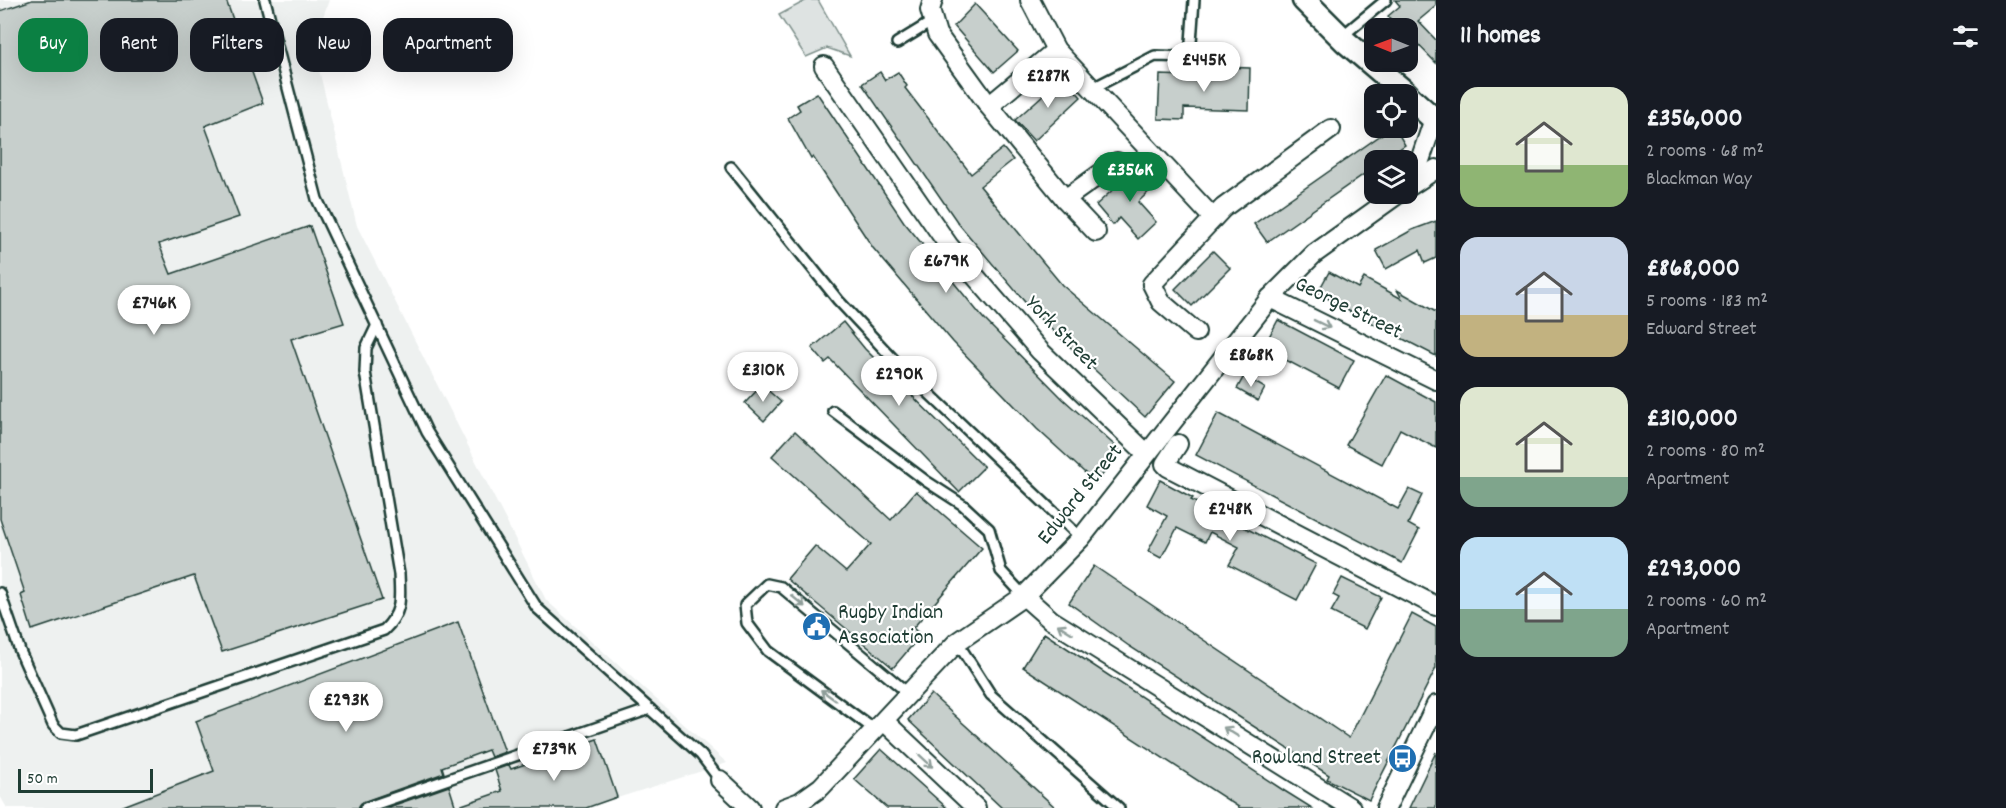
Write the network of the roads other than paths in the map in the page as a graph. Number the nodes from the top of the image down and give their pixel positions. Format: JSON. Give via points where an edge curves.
{"nodes":[{"id":1,"x":265,"y":0,"type":"edge"},
{"id":2,"x":933,"y":0,"type":"edge"},
{"id":3,"x":1030,"y":0,"type":"edge"},
{"id":4,"x":1194,"y":0,"type":"edge"},
{"id":5,"x":1304,"y":0,"type":"edge"},
{"id":6,"x":1386,"y":0,"type":"edge"},
{"id":7,"x":933,"y":21,"type":"junction"},
{"id":8,"x":1341,"y":37,"type":"junction"},
{"id":9,"x":897,"y":43,"type":"dead end"},
{"id":10,"x":1056,"y":50,"type":"junction"},
{"id":11,"x":824,"y":66,"type":"dead end"},
{"id":12,"x":1394,"y":84,"type":"edge"},
{"id":13,"x":1091,"y":89,"type":"junction"},
{"id":14,"x":1418,"y":105,"type":"edge"},
{"id":15,"x":989,"y":106,"type":"junction"},
{"id":16,"x":1435,"y":120,"type":"edge"},
{"id":17,"x":1331,"y":129,"type":"dead end"},
{"id":18,"x":1418,"y":160,"type":"edge"},
{"id":19,"x":1117,"y":162,"type":"dead end"},
{"id":20,"x":731,"y":167,"type":"dead end"},
{"id":21,"x":1436,"y":169,"type":"edge"},
{"id":22,"x":1418,"y":180,"type":"edge"},
{"id":23,"x":1065,"y":199,"type":"junction"},
{"id":24,"x":1384,"y":204,"type":"edge"},
{"id":25,"x":1213,"y":218,"type":"junction"},
{"id":26,"x":1096,"y":232,"type":"dead end"},
{"id":27,"x":1270,"y":298,"type":"junction"},
{"id":28,"x":376,"y":325,"type":"junction"},
{"id":29,"x":1196,"y":332,"type":"dead end"},
{"id":30,"x":1436,"y":380,"type":"edge"},
{"id":31,"x":833,"y":411,"type":"dead end"},
{"id":32,"x":1178,"y":444,"type":"dead end"},
{"id":33,"x":1146,"y":453,"type":"junction"},
{"id":34,"x":1081,"y":538,"type":"junction"},
{"id":35,"x":0,"y":593,"type":"edge"},
{"id":36,"x":1024,"y":596,"type":"junction"},
{"id":37,"x":1436,"y":606,"type":"edge"},
{"id":38,"x":957,"y":642,"type":"junction"},
{"id":39,"x":909,"y":694,"type":"junction"},
{"id":40,"x":1436,"y":705,"type":"edge"},
{"id":41,"x":650,"y":709,"type":"junction"},
{"id":42,"x":879,"y":726,"type":"junction"},
{"id":43,"x":720,"y":780,"type":"joint"},
{"id":44,"x":365,"y":808,"type":"edge"},
{"id":45,"x":750,"y":808,"type":"edge"},
{"id":46,"x":784,"y":808,"type":"edge"},
{"id":47,"x":976,"y":808,"type":"edge"},
{"id":48,"x":1119,"y":808,"type":"edge"},
{"id":49,"x":1351,"y":808,"type":"edge"},
{"id":50,"x":1386,"y":808,"type":"edge"}],
"edges":[{"from":1,"to":28,"type":"lane","via":[[317,199]]},
{"from":2,"to":7,"type":"street"},
{"from":3,"to":10,"type":"street"},
{"from":4,"to":13,"type":"lane","via":[[1190,57],[1155,56]]},
{"from":5,"to":8,"type":"street"},
{"from":6,"to":8,"type":"lane"},
{"from":7,"to":9,"type":"lane"},
{"from":7,"to":15,"type":"street","via":[[937,33]]},
{"from":8,"to":12,"type":"street"},
{"from":10,"to":13,"type":"street"},
{"from":10,"to":15,"type":"street"},
{"from":11,"to":33,"type":"street","name":"York Street","via":[[949,246],[1040,351]]},
{"from":13,"to":25,"type":"street"},
{"from":14,"to":16,"type":"street"},
{"from":15,"to":23,"type":"street"},
{"from":16,"to":18,"type":"street"},
{"from":17,"to":25,"type":"street"},
{"from":19,"to":23,"type":"street"},
{"from":20,"to":34,"type":"lane","via":[[838,300],[896,362]]},
{"from":21,"to":22,"type":"street","name":"Edward Street"},
{"from":23,"to":26,"type":"street"},
{"from":24,"to":27,"type":"street","name":"Edward Street","via":[[1314,254]]},
{"from":25,"to":29,"type":"street","via":[[1152,284],[1161,302]]},
{"from":27,"to":30,"type":"street","name":"George Street","one_way":true},
{"from":27,"to":33,"type":"street","name":"Edward Street"},
{"from":28,"to":35,"type":"lane","via":[[366,348],[364,372],[399,574],[400,600],[395,620],[384,630],[76,735],[61,733],[53,725],[20,651]]},
{"from":28,"to":41,"type":"lane","via":[[427,432],[537,608]]},
{"from":31,"to":36,"type":"lane","via":[[963,505],[989,529],[1001,571]]},
{"from":32,"to":37,"type":"street","via":[[1165,464],[1168,467]]},
{"from":33,"to":34,"type":"street","name":"Edward Street"},
{"from":34,"to":36,"type":"street","name":"Edward Street"},
{"from":36,"to":38,"type":"street","name":"Edward Street"},
{"from":49,"to":36,"type":"street","one_way":true,"via":[[1051,620]]},
{"from":38,"to":39,"type":"street","name":"Edward Street"},
{"from":38,"to":48,"type":"lane","via":[[991,695]]},
{"from":39,"to":42,"type":"street","name":"Edward Street"},
{"from":42,"to":39,"type":"lane","one_way":true,"via":[[768,651],[747,623],[745,605],[767,584],[781,587]]},
{"from":40,"to":50,"type":"street"},
{"from":41,"to":43,"type":"lane","via":[[701,755]]},
{"from":41,"to":44,"type":"lane"},
{"from":42,"to":46,"type":"street","name":"Edward Street","via":[[821,788]]},
{"from":42,"to":47,"type":"street","one_way":true},
{"from":43,"to":45,"type":"street"}]}
